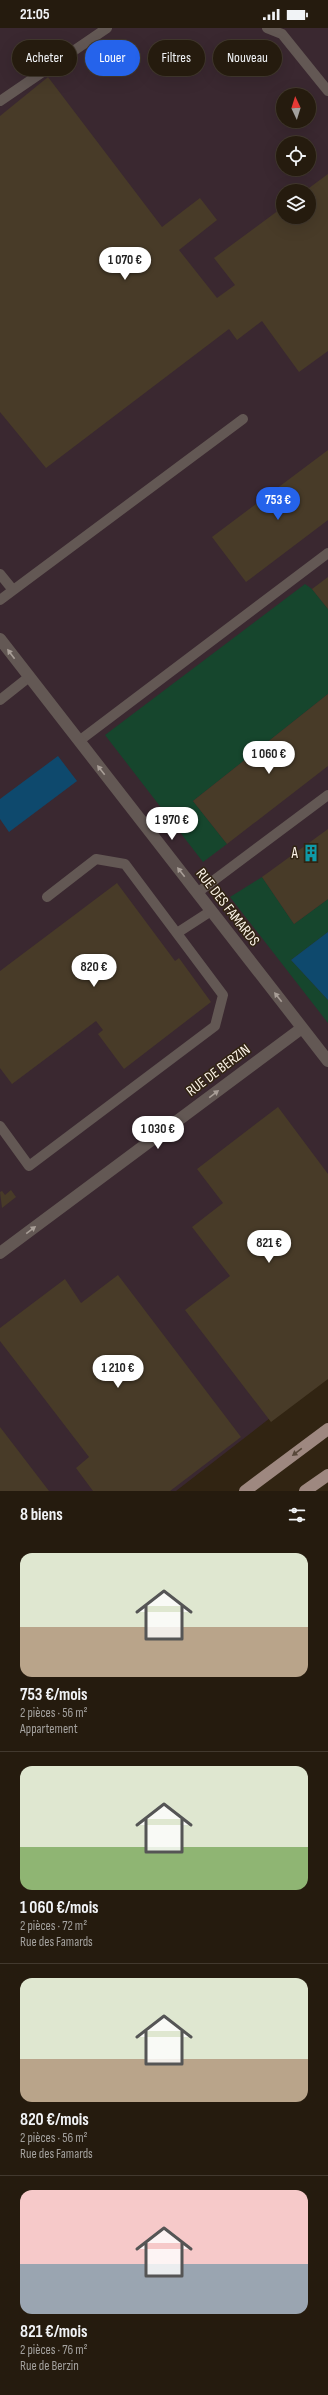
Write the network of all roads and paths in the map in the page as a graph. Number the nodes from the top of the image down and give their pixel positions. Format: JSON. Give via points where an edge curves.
{"nodes":[{"id":1,"x":107,"y":28,"type":"edge"},
{"id":2,"x":267,"y":28,"type":"edge"},
{"id":3,"x":328,"y":91,"type":"edge"},
{"id":4,"x":0,"y":101,"type":"edge"},
{"id":5,"x":243,"y":419,"type":"dead end"},
{"id":6,"x":328,"y":553,"type":"edge"},
{"id":7,"x":0,"y":574,"type":"edge"},
{"id":8,"x":13,"y":590,"type":"junction"},
{"id":9,"x":0,"y":600,"type":"edge"},
{"id":10,"x":0,"y":639,"type":"edge"},
{"id":11,"x":29,"y":677,"type":"junction"},
{"id":12,"x":0,"y":700,"type":"edge"},
{"id":13,"x":79,"y":741,"type":"junction"},
{"id":14,"x":328,"y":795,"type":"edge"},
{"id":15,"x":197,"y":893,"type":"junction"},
{"id":16,"x":47,"y":897,"type":"dead end"},
{"id":17,"x":211,"y":911,"type":"junction"},
{"id":18,"x":177,"y":933,"type":"junction"},
{"id":19,"x":302,"y":1028,"type":"junction"},
{"id":20,"x":328,"y":1061,"type":"edge"},
{"id":21,"x":0,"y":1126,"type":"edge"},
{"id":22,"x":0,"y":1254,"type":"edge"},
{"id":23,"x":328,"y":1429,"type":"edge"},
{"id":24,"x":326,"y":1477,"type":"edge"},
{"id":25,"x":245,"y":1491,"type":"edge"},
{"id":26,"x":306,"y":1491,"type":"edge"}],
"edges":[{"from":1,"to":4,"type":"lane"},
{"from":2,"to":3,"type":"lane","via":[[282,34]]},
{"from":5,"to":8,"type":"lane"},
{"from":6,"to":13,"type":"lane"},
{"from":7,"to":8,"type":"lane"},
{"from":8,"to":9,"type":"lane"},
{"from":11,"to":10,"type":"street","name":"RUE DES FAMARDS","one_way":true},
{"from":11,"to":12,"type":"lane"},
{"from":11,"to":13,"type":"street","name":"RUE DES FAMARDS"},
{"from":15,"to":13,"type":"street","name":"RUE DES FAMARDS","one_way":true},
{"from":14,"to":15,"type":"lane"},
{"from":15,"to":17,"type":"street","name":"RUE DES FAMARDS"},
{"from":16,"to":18,"type":"lane","via":[[96,859],[125,864]]},
{"from":17,"to":18,"type":"lane"},
{"from":19,"to":17,"type":"street","name":"RUE DES FAMARDS","one_way":true},
{"from":18,"to":21,"type":"lane","via":[[223,995],[215,1026],[29,1166]]},
{"from":19,"to":20,"type":"street","name":"RUE DES FAMARDS"},
{"from":22,"to":19,"type":"street","name":"RUE DE BERZIN","one_way":true},
{"from":23,"to":25,"type":"main road","one_way":true},
{"from":24,"to":26,"type":"main road"}]}
